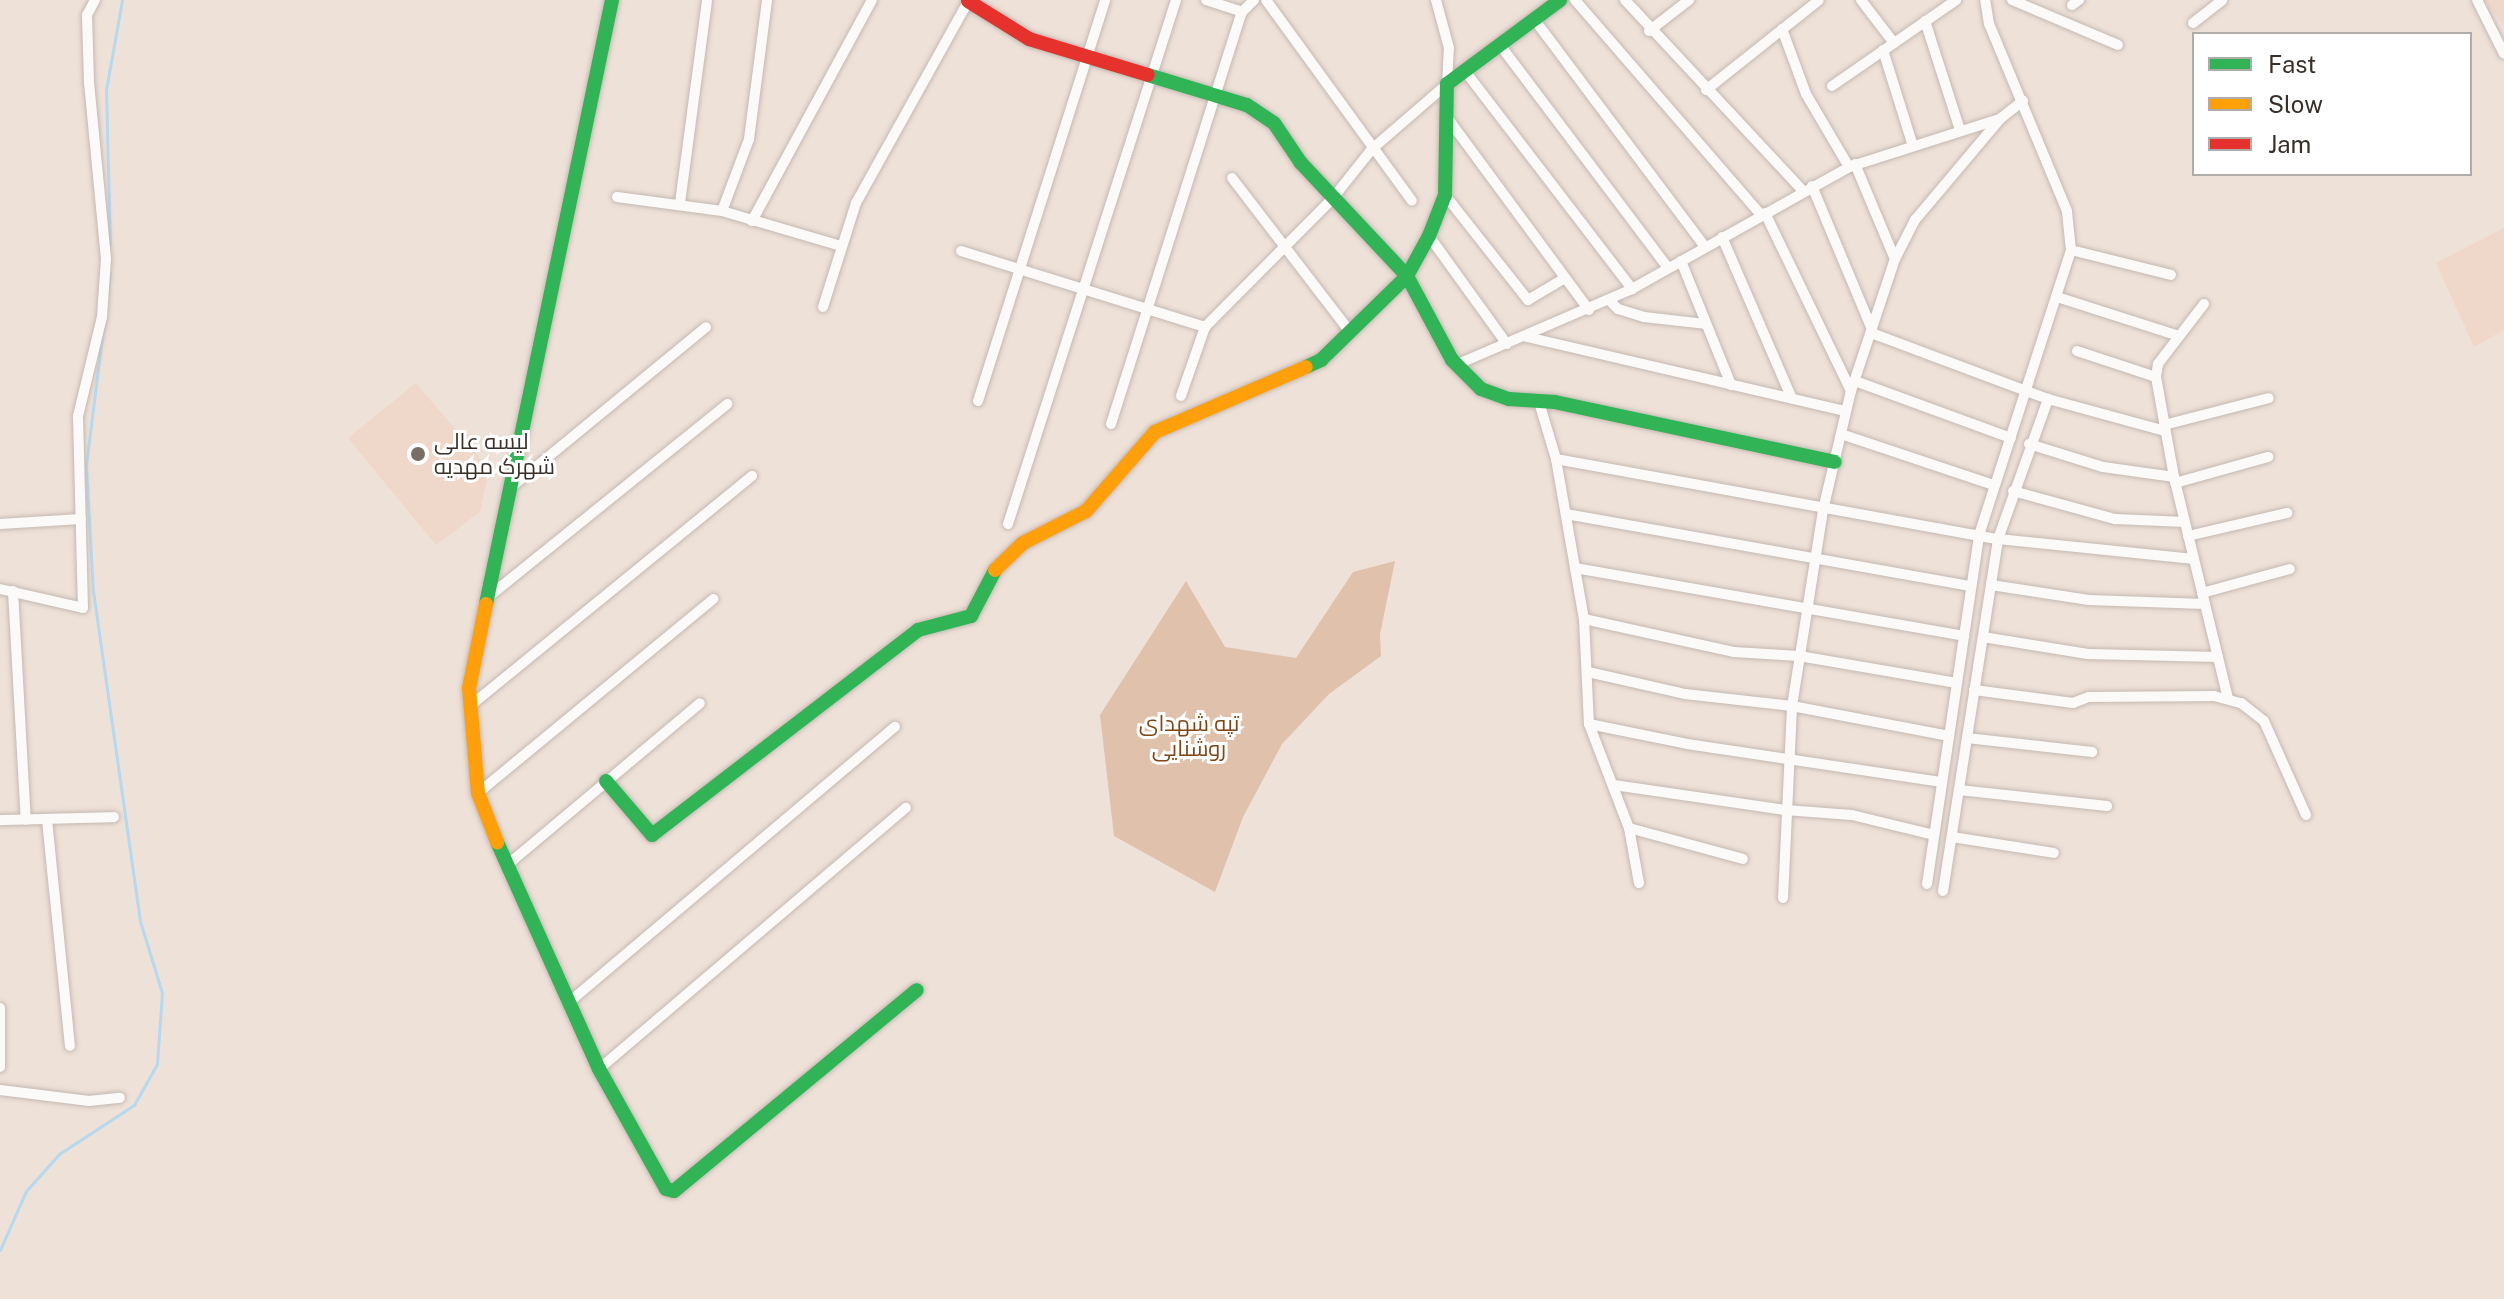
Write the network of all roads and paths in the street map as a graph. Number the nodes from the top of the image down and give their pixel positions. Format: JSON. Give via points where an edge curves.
{"nodes":[{"id":1,"x":95,"y":0,"type":"edge"},
{"id":2,"x":612,"y":0,"type":"edge"},
{"id":3,"x":707,"y":0,"type":"edge"},
{"id":4,"x":767,"y":0,"type":"edge"},
{"id":5,"x":872,"y":0,"type":"edge"},
{"id":6,"x":968,"y":0,"type":"edge"},
{"id":7,"x":1105,"y":0,"type":"edge"},
{"id":8,"x":1176,"y":0,"type":"edge"},
{"id":9,"x":1206,"y":0,"type":"edge"},
{"id":10,"x":1254,"y":0,"type":"edge"},
{"id":11,"x":1266,"y":0,"type":"edge"},
{"id":12,"x":1436,"y":0,"type":"edge"},
{"id":13,"x":1560,"y":0,"type":"edge"},
{"id":14,"x":1575,"y":0,"type":"edge"},
{"id":15,"x":1625,"y":0,"type":"edge"},
{"id":16,"x":1689,"y":0,"type":"edge"},
{"id":17,"x":1819,"y":0,"type":"edge"},
{"id":18,"x":1861,"y":0,"type":"edge"},
{"id":19,"x":1956,"y":0,"type":"edge"},
{"id":20,"x":1985,"y":0,"type":"edge"},
{"id":21,"x":2012,"y":0,"type":"edge"},
{"id":22,"x":2222,"y":0,"type":"edge"},
{"id":23,"x":2477,"y":0,"type":"edge"},
{"id":24,"x":1242,"y":12,"type":"junction"},
{"id":25,"x":1534,"y":19,"type":"junction"},
{"id":26,"x":1925,"y":21,"type":"junction"},
{"id":27,"x":2193,"y":23,"type":"dead end"},
{"id":28,"x":1782,"y":29,"type":"junction"},
{"id":29,"x":1649,"y":31,"type":"junction"},
{"id":30,"x":1894,"y":43,"type":"junction"},
{"id":31,"x":1500,"y":45,"type":"junction"},
{"id":32,"x":2118,"y":45,"type":"dead end"},
{"id":33,"x":1883,"y":50,"type":"junction"},
{"id":34,"x":2504,"y":54,"type":"edge"},
{"id":35,"x":1084,"y":55,"type":"junction"},
{"id":36,"x":1465,"y":71,"type":"junction"},
{"id":37,"x":1152,"y":79,"type":"junction"},
{"id":38,"x":1447,"y":84,"type":"junction"},
{"id":39,"x":1832,"y":86,"type":"dead end"},
{"id":40,"x":1706,"y":90,"type":"junction"},
{"id":41,"x":1214,"y":99,"type":"junction"},
{"id":42,"x":2023,"y":101,"type":"junction"},
{"id":43,"x":1446,"y":116,"type":"junction"},
{"id":44,"x":2001,"y":118,"type":"junction"},
{"id":45,"x":1960,"y":130,"type":"junction"},
{"id":46,"x":1912,"y":143,"type":"junction"},
{"id":47,"x":1372,"y":149,"type":"junction"},
{"id":48,"x":1852,"y":165,"type":"junction"},
{"id":49,"x":1232,"y":178,"type":"dead end"},
{"id":50,"x":1807,"y":189,"type":"junction"},
{"id":51,"x":1445,"y":195,"type":"junction"},
{"id":52,"x":617,"y":197,"type":"dead end"},
{"id":53,"x":1333,"y":198,"type":"junction"},
{"id":54,"x":1412,"y":201,"type":"dead end"},
{"id":55,"x":680,"y":203,"type":"junction"},
{"id":56,"x":722,"y":211,"type":"junction"},
{"id":57,"x":1763,"y":214,"type":"junction"},
{"id":58,"x":752,"y":221,"type":"junction"},
{"id":59,"x":1429,"y":236,"type":"junction"},
{"id":60,"x":1722,"y":237,"type":"junction"},
{"id":61,"x":1284,"y":245,"type":"junction"},
{"id":62,"x":841,"y":246,"type":"junction"},
{"id":63,"x":1705,"y":247,"type":"junction"},
{"id":64,"x":2071,"y":250,"type":"junction"},
{"id":65,"x":961,"y":251,"type":"dead end"},
{"id":66,"x":1895,"y":259,"type":"junction"},
{"id":67,"x":1681,"y":261,"type":"junction"},
{"id":68,"x":1668,"y":268,"type":"junction"},
{"id":69,"x":1020,"y":270,"type":"junction"},
{"id":70,"x":2171,"y":275,"type":"dead end"},
{"id":71,"x":1407,"y":276,"type":"junction"},
{"id":72,"x":1565,"y":278,"type":"junction"},
{"id":73,"x":1632,"y":289,"type":"junction"},
{"id":74,"x":1083,"y":290,"type":"junction"},
{"id":75,"x":2057,"y":297,"type":"junction"},
{"id":76,"x":1609,"y":300,"type":"junction"},
{"id":77,"x":2204,"y":304,"type":"dead end"},
{"id":78,"x":823,"y":307,"type":"dead end"},
{"id":79,"x":1147,"y":310,"type":"junction"},
{"id":80,"x":1589,"y":310,"type":"junction"},
{"id":81,"x":1705,"y":324,"type":"junction"},
{"id":82,"x":706,"y":327,"type":"dead end"},
{"id":83,"x":1205,"y":327,"type":"junction"},
{"id":84,"x":1350,"y":332,"type":"junction"},
{"id":85,"x":1874,"y":334,"type":"junction"},
{"id":86,"x":2179,"y":336,"type":"junction"},
{"id":87,"x":1525,"y":337,"type":"junction"},
{"id":88,"x":1507,"y":344,"type":"junction"},
{"id":89,"x":2077,"y":351,"type":"dead end"},
{"id":90,"x":1458,"y":364,"type":"junction"},
{"id":91,"x":2156,"y":377,"type":"junction"},
{"id":92,"x":1731,"y":385,"type":"junction"},
{"id":93,"x":1853,"y":386,"type":"junction"},
{"id":94,"x":2029,"y":390,"type":"junction"},
{"id":95,"x":1181,"y":396,"type":"dead end"},
{"id":96,"x":2269,"y":398,"type":"dead end"},
{"id":97,"x":1792,"y":399,"type":"junction"},
{"id":98,"x":2048,"y":399,"type":"junction"},
{"id":99,"x":978,"y":401,"type":"dead end"},
{"id":100,"x":1539,"y":402,"type":"junction"},
{"id":101,"x":727,"y":404,"type":"dead end"},
{"id":102,"x":1846,"y":411,"type":"junction"},
{"id":103,"x":1111,"y":424,"type":"dead end"},
{"id":104,"x":2164,"y":428,"type":"junction"},
{"id":105,"x":1841,"y":434,"type":"junction"},
{"id":106,"x":2011,"y":438,"type":"junction"},
{"id":107,"x":2029,"y":444,"type":"junction"},
{"id":108,"x":2268,"y":457,"type":"dead end"},
{"id":109,"x":1556,"y":459,"type":"junction"},
{"id":110,"x":1835,"y":462,"type":"junction"},
{"id":111,"x":752,"y":476,"type":"dead end"},
{"id":112,"x":2174,"y":480,"type":"junction"},
{"id":113,"x":1993,"y":485,"type":"junction"},
{"id":114,"x":508,"y":490,"type":"junction"},
{"id":115,"x":2013,"y":491,"type":"junction"},
{"id":116,"x":1823,"y":510,"type":"junction"},
{"id":117,"x":2287,"y":513,"type":"dead end"},
{"id":118,"x":1566,"y":514,"type":"junction"},
{"id":119,"x":81,"y":519,"type":"junction"},
{"id":120,"x":2185,"y":522,"type":"junction"},
{"id":121,"x":0,"y":524,"type":"edge"},
{"id":122,"x":1008,"y":524,"type":"dead end"},
{"id":123,"x":1979,"y":535,"type":"junction"},
{"id":124,"x":2188,"y":536,"type":"junction"},
{"id":125,"x":1998,"y":539,"type":"junction"},
{"id":126,"x":1815,"y":559,"type":"junction"},
{"id":127,"x":2194,"y":559,"type":"junction"},
{"id":128,"x":1575,"y":568,"type":"junction"},
{"id":129,"x":2290,"y":569,"type":"dead end"},
{"id":130,"x":1991,"y":585,"type":"junction"},
{"id":131,"x":1971,"y":586,"type":"junction"},
{"id":132,"x":0,"y":589,"type":"edge"},
{"id":133,"x":13,"y":591,"type":"junction"},
{"id":134,"x":487,"y":598,"type":"junction"},
{"id":135,"x":713,"y":599,"type":"dead end"},
{"id":136,"x":2204,"y":599,"type":"junction"},
{"id":137,"x":1806,"y":611,"type":"junction"},
{"id":138,"x":1584,"y":619,"type":"junction"},
{"id":139,"x":1964,"y":636,"type":"junction"},
{"id":140,"x":1983,"y":637,"type":"junction"},
{"id":141,"x":1799,"y":656,"type":"junction"},
{"id":142,"x":2218,"y":657,"type":"junction"},
{"id":143,"x":1588,"y":672,"type":"junction"},
{"id":144,"x":1957,"y":683,"type":"junction"},
{"id":145,"x":1974,"y":690,"type":"junction"},
{"id":146,"x":2228,"y":699,"type":"junction"},
{"id":147,"x":700,"y":703,"type":"dead end"},
{"id":148,"x":470,"y":706,"type":"junction"},
{"id":149,"x":1792,"y":706,"type":"junction"},
{"id":150,"x":1589,"y":724,"type":"junction"},
{"id":151,"x":895,"y":727,"type":"dead end"},
{"id":152,"x":1949,"y":736,"type":"junction"},
{"id":153,"x":1967,"y":738,"type":"junction"},
{"id":154,"x":2092,"y":752,"type":"dead end"},
{"id":155,"x":1787,"y":755,"type":"junction"},
{"id":156,"x":606,"y":781,"type":"junction"},
{"id":157,"x":1942,"y":782,"type":"junction"},
{"id":158,"x":1614,"y":785,"type":"junction"},
{"id":159,"x":1959,"y":790,"type":"junction"},
{"id":160,"x":478,"y":793,"type":"junction"},
{"id":161,"x":2107,"y":806,"type":"dead end"},
{"id":162,"x":906,"y":808,"type":"dead end"},
{"id":163,"x":1785,"y":810,"type":"junction"},
{"id":164,"x":2306,"y":815,"type":"dead end"},
{"id":165,"x":114,"y":817,"type":"dead end"},
{"id":166,"x":0,"y":820,"type":"edge"},
{"id":167,"x":26,"y":820,"type":"junction"},
{"id":168,"x":47,"y":820,"type":"junction"},
{"id":169,"x":1629,"y":828,"type":"junction"},
{"id":170,"x":1934,"y":835,"type":"junction"},
{"id":171,"x":1952,"y":837,"type":"junction"},
{"id":172,"x":2054,"y":853,"type":"dead end"},
{"id":173,"x":1743,"y":859,"type":"dead end"},
{"id":174,"x":506,"y":866,"type":"junction"},
{"id":175,"x":1639,"y":883,"type":"dead end"},
{"id":176,"x":1927,"y":884,"type":"dead end"},
{"id":177,"x":1943,"y":891,"type":"dead end"},
{"id":178,"x":1783,"y":898,"type":"dead end"},
{"id":179,"x":917,"y":990,"type":"dead end"},
{"id":180,"x":568,"y":1003,"type":"junction"},
{"id":181,"x":0,"y":1008,"type":"edge"},
{"id":182,"x":70,"y":1046,"type":"dead end"},
{"id":183,"x":0,"y":1067,"type":"edge"},
{"id":184,"x":599,"y":1069,"type":"junction"},
{"id":185,"x":0,"y":1090,"type":"edge"},
{"id":186,"x":120,"y":1098,"type":"dead end"}],
"edges":[{"from":1,"to":119,"type":"street","via":[[87,15],[89,94],[106,259],[102,317],[78,416]]},
{"from":2,"to":114,"type":"street"},
{"from":3,"to":55,"type":"street"},
{"from":4,"to":56,"type":"street","via":[[749,139]]},
{"from":5,"to":58,"type":"street"},
{"from":6,"to":35,"type":"street","via":[[1029,39]]},
{"from":6,"to":62,"type":"street","via":[[856,203]]},
{"from":7,"to":35,"type":"street"},
{"from":8,"to":37,"type":"street"},
{"from":9,"to":24,"type":"street"},
{"from":10,"to":24,"type":"street"},
{"from":11,"to":47,"type":"street"},
{"from":12,"to":38,"type":"street","via":[[1449,48]]},
{"from":13,"to":25,"type":"street"},
{"from":14,"to":57,"type":"street"},
{"from":15,"to":29,"type":"street"},
{"from":16,"to":29,"type":"street"},
{"from":17,"to":28,"type":"street"},
{"from":18,"to":30,"type":"street"},
{"from":19,"to":26,"type":"street"},
{"from":20,"to":42,"type":"street","via":[[1989,24]]},
{"from":21,"to":32,"type":"street"},
{"from":22,"to":27,"type":"street"},
{"from":23,"to":34,"type":"street"},
{"from":24,"to":41,"type":"street"},
{"from":25,"to":31,"type":"street"},
{"from":25,"to":63,"type":"street"},
{"from":26,"to":30,"type":"street"},
{"from":26,"to":45,"type":"street"},
{"from":28,"to":40,"type":"street"},
{"from":28,"to":48,"type":"street","via":[[1806,94]]},
{"from":29,"to":40,"type":"street"},
{"from":30,"to":33,"type":"street"},
{"from":31,"to":36,"type":"street"},
{"from":31,"to":68,"type":"street"},
{"from":33,"to":39,"type":"street"},
{"from":33,"to":46,"type":"street"},
{"from":35,"to":37,"type":"street"},
{"from":35,"to":69,"type":"street"},
{"from":36,"to":38,"type":"street"},
{"from":36,"to":73,"type":"street"},
{"from":37,"to":41,"type":"street"},
{"from":37,"to":74,"type":"street"},
{"from":38,"to":43,"type":"street"},
{"from":38,"to":47,"type":"street"},
{"from":40,"to":50,"type":"street"},
{"from":41,"to":53,"type":"street","via":[[1247,105],[1274,123]]},
{"from":41,"to":79,"type":"street"},
{"from":42,"to":44,"type":"street"},
{"from":42,"to":64,"type":"street","via":[[2067,211]]},
{"from":43,"to":51,"type":"street"},
{"from":43,"to":72,"type":"street"},
{"from":44,"to":45,"type":"street"},
{"from":44,"to":66,"type":"street","via":[[1915,220]]},
{"from":45,"to":46,"type":"street"},
{"from":46,"to":48,"type":"street"},
{"from":47,"to":53,"type":"street"},
{"from":47,"to":54,"type":"street"},
{"from":48,"to":50,"type":"street"},
{"from":48,"to":66,"type":"street"},
{"from":49,"to":61,"type":"street"},
{"from":50,"to":57,"type":"street"},
{"from":50,"to":85,"type":"street"},
{"from":51,"to":59,"type":"street"},
{"from":51,"to":72,"type":"street","via":[[1528,300]]},
{"from":52,"to":55,"type":"street"},
{"from":53,"to":61,"type":"street"},
{"from":53,"to":71,"type":"street"},
{"from":55,"to":56,"type":"street"},
{"from":56,"to":58,"type":"street"},
{"from":57,"to":60,"type":"street"},
{"from":57,"to":93,"type":"street"},
{"from":58,"to":62,"type":"street"},
{"from":59,"to":71,"type":"street"},
{"from":59,"to":88,"type":"street"},
{"from":60,"to":63,"type":"street"},
{"from":60,"to":97,"type":"street"},
{"from":61,"to":83,"type":"street"},
{"from":61,"to":84,"type":"street"},
{"from":62,"to":78,"type":"street"},
{"from":63,"to":67,"type":"street"},
{"from":64,"to":70,"type":"street"},
{"from":64,"to":75,"type":"street"},
{"from":65,"to":69,"type":"street"},
{"from":66,"to":85,"type":"street"},
{"from":67,"to":68,"type":"street"},
{"from":67,"to":81,"type":"street"},
{"from":68,"to":73,"type":"street"},
{"from":69,"to":74,"type":"street"},
{"from":69,"to":99,"type":"street"},
{"from":71,"to":84,"type":"street"},
{"from":71,"to":90,"type":"street"},
{"from":72,"to":80,"type":"street"},
{"from":73,"to":76,"type":"street"},
{"from":74,"to":79,"type":"street"},
{"from":74,"to":122,"type":"street"},
{"from":75,"to":86,"type":"street"},
{"from":75,"to":94,"type":"street"},
{"from":76,"to":80,"type":"street"},
{"from":76,"to":81,"type":"street","via":[[1618,309],[1644,317]]},
{"from":77,"to":86,"type":"street"},
{"from":79,"to":83,"type":"street"},
{"from":79,"to":103,"type":"street"},
{"from":80,"to":87,"type":"street"},
{"from":81,"to":92,"type":"street"},
{"from":82,"to":114,"type":"street"},
{"from":83,"to":95,"type":"street"},
{"from":84,"to":156,"type":"street","via":[[1321,360],[1272,378],[1242,398],[1141,443],[1086,511],[1023,543],[998,565],[971,616],[918,630],[652,835]]},
{"from":85,"to":93,"type":"street"},
{"from":85,"to":94,"type":"street"},
{"from":86,"to":91,"type":"street","via":[[2158,364]]},
{"from":87,"to":88,"type":"street"},
{"from":87,"to":92,"type":"street"},
{"from":88,"to":90,"type":"street"},
{"from":89,"to":91,"type":"street"},
{"from":90,"to":100,"type":"street","via":[[1481,389]]},
{"from":91,"to":104,"type":"street"},
{"from":92,"to":97,"type":"street"},
{"from":93,"to":102,"type":"street"},
{"from":93,"to":106,"type":"street"},
{"from":94,"to":98,"type":"street"},
{"from":94,"to":106,"type":"street"},
{"from":96,"to":104,"type":"street"},
{"from":97,"to":102,"type":"street"},
{"from":98,"to":104,"type":"street"},
{"from":98,"to":107,"type":"street"},
{"from":100,"to":109,"type":"street"},
{"from":100,"to":110,"type":"street"},
{"from":101,"to":134,"type":"street"},
{"from":102,"to":105,"type":"street"},
{"from":104,"to":112,"type":"street"},
{"from":105,"to":110,"type":"street"},
{"from":105,"to":113,"type":"street"},
{"from":106,"to":113,"type":"street"},
{"from":107,"to":112,"type":"street","via":[[2103,467]]},
{"from":107,"to":115,"type":"street"},
{"from":108,"to":112,"type":"street"},
{"from":109,"to":116,"type":"street"},
{"from":109,"to":118,"type":"street"},
{"from":110,"to":116,"type":"street"},
{"from":111,"to":148,"type":"street"},
{"from":112,"to":120,"type":"street"},
{"from":113,"to":123,"type":"street"},
{"from":114,"to":134,"type":"street"},
{"from":115,"to":120,"type":"street","via":[[2115,519]]},
{"from":115,"to":125,"type":"street"},
{"from":116,"to":123,"type":"street"},
{"from":116,"to":126,"type":"street"},
{"from":117,"to":124,"type":"street"},
{"from":118,"to":126,"type":"street"},
{"from":118,"to":128,"type":"street"},
{"from":119,"to":121,"type":"street"},
{"from":119,"to":133,"type":"street","via":[[83,608]]},
{"from":120,"to":124,"type":"street"},
{"from":123,"to":125,"type":"street"},
{"from":123,"to":131,"type":"street"},
{"from":124,"to":127,"type":"street"},
{"from":125,"to":127,"type":"street"},
{"from":125,"to":130,"type":"street"},
{"from":126,"to":131,"type":"street"},
{"from":126,"to":137,"type":"street"},
{"from":127,"to":136,"type":"street"},
{"from":128,"to":137,"type":"street"},
{"from":128,"to":138,"type":"street"},
{"from":129,"to":136,"type":"street"},
{"from":130,"to":136,"type":"street","via":[[2089,600]]},
{"from":130,"to":140,"type":"street"},
{"from":131,"to":139,"type":"street"},
{"from":132,"to":133,"type":"street"},
{"from":133,"to":167,"type":"street"},
{"from":134,"to":148,"type":"street"},
{"from":135,"to":160,"type":"street"},
{"from":136,"to":142,"type":"street"},
{"from":137,"to":139,"type":"street"},
{"from":137,"to":141,"type":"street"},
{"from":138,"to":141,"type":"street","via":[[1734,652]]},
{"from":138,"to":143,"type":"street"},
{"from":139,"to":144,"type":"street"},
{"from":140,"to":142,"type":"street","via":[[2088,654]]},
{"from":140,"to":145,"type":"street"},
{"from":141,"to":144,"type":"street"},
{"from":141,"to":149,"type":"street"},
{"from":142,"to":146,"type":"street"},
{"from":143,"to":149,"type":"street","via":[[1685,694]]},
{"from":143,"to":150,"type":"street"},
{"from":144,"to":152,"type":"street"},
{"from":145,"to":146,"type":"street","via":[[2073,703],[2089,697]]},
{"from":145,"to":153,"type":"street"},
{"from":146,"to":164,"type":"street","via":[[2264,721]]},
{"from":147,"to":156,"type":"street"},
{"from":148,"to":160,"type":"street"},
{"from":149,"to":152,"type":"street"},
{"from":149,"to":155,"type":"street"},
{"from":150,"to":155,"type":"street","via":[[1687,744]]},
{"from":150,"to":158,"type":"street"},
{"from":151,"to":180,"type":"street"},
{"from":152,"to":157,"type":"street"},
{"from":153,"to":154,"type":"street"},
{"from":153,"to":159,"type":"street"},
{"from":155,"to":157,"type":"street"},
{"from":155,"to":163,"type":"street"},
{"from":156,"to":174,"type":"street"},
{"from":157,"to":170,"type":"street"},
{"from":158,"to":163,"type":"street"},
{"from":158,"to":169,"type":"street"},
{"from":159,"to":161,"type":"street"},
{"from":159,"to":171,"type":"street"},
{"from":160,"to":174,"type":"street"},
{"from":162,"to":184,"type":"street"},
{"from":163,"to":170,"type":"street","via":[[1852,815]]},
{"from":163,"to":178,"type":"street"},
{"from":165,"to":168,"type":"street"},
{"from":166,"to":167,"type":"street"},
{"from":167,"to":168,"type":"street"},
{"from":168,"to":182,"type":"street"},
{"from":169,"to":173,"type":"street"},
{"from":169,"to":175,"type":"street"},
{"from":170,"to":176,"type":"street"},
{"from":171,"to":172,"type":"street"},
{"from":171,"to":177,"type":"street"},
{"from":174,"to":180,"type":"street"},
{"from":179,"to":184,"type":"street","via":[[674,1191],[666,1189]]},
{"from":180,"to":184,"type":"street"},
{"from":181,"to":183,"type":"street"},
{"from":185,"to":186,"type":"street","via":[[89,1101]]}]}
